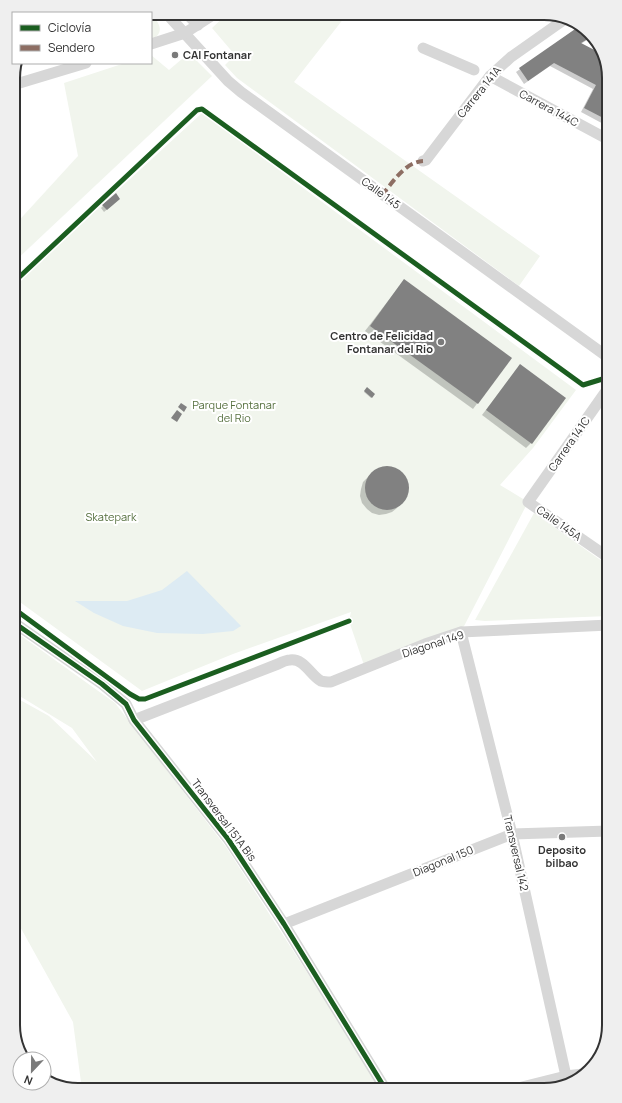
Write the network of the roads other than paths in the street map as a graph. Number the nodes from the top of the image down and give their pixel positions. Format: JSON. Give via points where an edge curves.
{"nodes":[{"id":1,"x":173,"y":20,"type":"edge"},
{"id":2,"x":193,"y":20,"type":"edge"},
{"id":3,"x":206,"y":20,"type":"edge"},
{"id":4,"x":560,"y":22,"type":"edge"},
{"id":5,"x":198,"y":25,"type":"junction"},
{"id":6,"x":186,"y":33,"type":"junction"},
{"id":7,"x":152,"y":44,"type":"edge"},
{"id":8,"x":424,"y":48,"type":"dead end"},
{"id":9,"x":83,"y":64,"type":"edge"},
{"id":10,"x":474,"y":70,"type":"dead end"},
{"id":11,"x":490,"y":76,"type":"junction"},
{"id":12,"x":20,"y":83,"type":"edge"},
{"id":13,"x":602,"y":136,"type":"edge"},
{"id":14,"x":423,"y":161,"type":"dead end"},
{"id":15,"x":602,"y":353,"type":"edge"},
{"id":16,"x":602,"y":397,"type":"edge"},
{"id":17,"x":528,"y":502,"type":"joint"},
{"id":18,"x":602,"y":553,"type":"edge"},
{"id":19,"x":602,"y":625,"type":"edge"},
{"id":20,"x":20,"y":627,"type":"edge"},
{"id":21,"x":461,"y":632,"type":"junction"},
{"id":22,"x":134,"y":720,"type":"junction"},
{"id":23,"x":602,"y":831,"type":"edge"},
{"id":24,"x":512,"y":834,"type":"junction"},
{"id":25,"x":284,"y":924,"type":"junction"},
{"id":26,"x":573,"y":1075,"type":"edge"},
{"id":27,"x":566,"y":1076,"type":"junction"},
{"id":28,"x":382,"y":1083,"type":"edge"},
{"id":29,"x":538,"y":1083,"type":"edge"}],
"edges":[{"from":1,"to":6,"type":"street","name":"Calle 145"},
{"from":2,"to":5,"type":"street"},
{"from":3,"to":5,"type":"street"},
{"from":4,"to":11,"type":"street","name":"Carrera 141A","via":[[511,57]]},
{"from":5,"to":6,"type":"street"},
{"from":6,"to":7,"type":"street"},
{"from":6,"to":15,"type":"street","name":"Calle 145","via":[[228,81],[256,104]]},
{"from":8,"to":10,"type":"street"},
{"from":9,"to":12,"type":"street"},
{"from":11,"to":13,"type":"street","name":"Carrera 144C"},
{"from":11,"to":14,"type":"street","name":"Carrera 141A"},
{"from":16,"to":17,"type":"street","name":"Carrera 141C"},
{"from":17,"to":18,"type":"street","name":"Calle 145A"},
{"from":19,"to":21,"type":"street","name":"Diagonal 149"},
{"from":20,"to":22,"type":"street","name":"Transversal 151A Bis","via":[[108,689],[126,704]]},
{"from":21,"to":22,"type":"street","name":"Diagonal 149","via":[[331,682],[322,682],[296,660],[291,660]]},
{"from":21,"to":24,"type":"street","name":"Transversal 142"},
{"from":22,"to":25,"type":"street","name":"Transversal 151A Bis","via":[[228,839]]},
{"from":23,"to":24,"type":"street","name":"Diagonal 150"},
{"from":24,"to":25,"type":"street","name":"Diagonal 150"},
{"from":24,"to":27,"type":"street","name":"Transversal 142"},
{"from":25,"to":28,"type":"street","name":"Transversal 151A Bis"},
{"from":26,"to":27,"type":"street"},
{"from":27,"to":29,"type":"street"}]}
